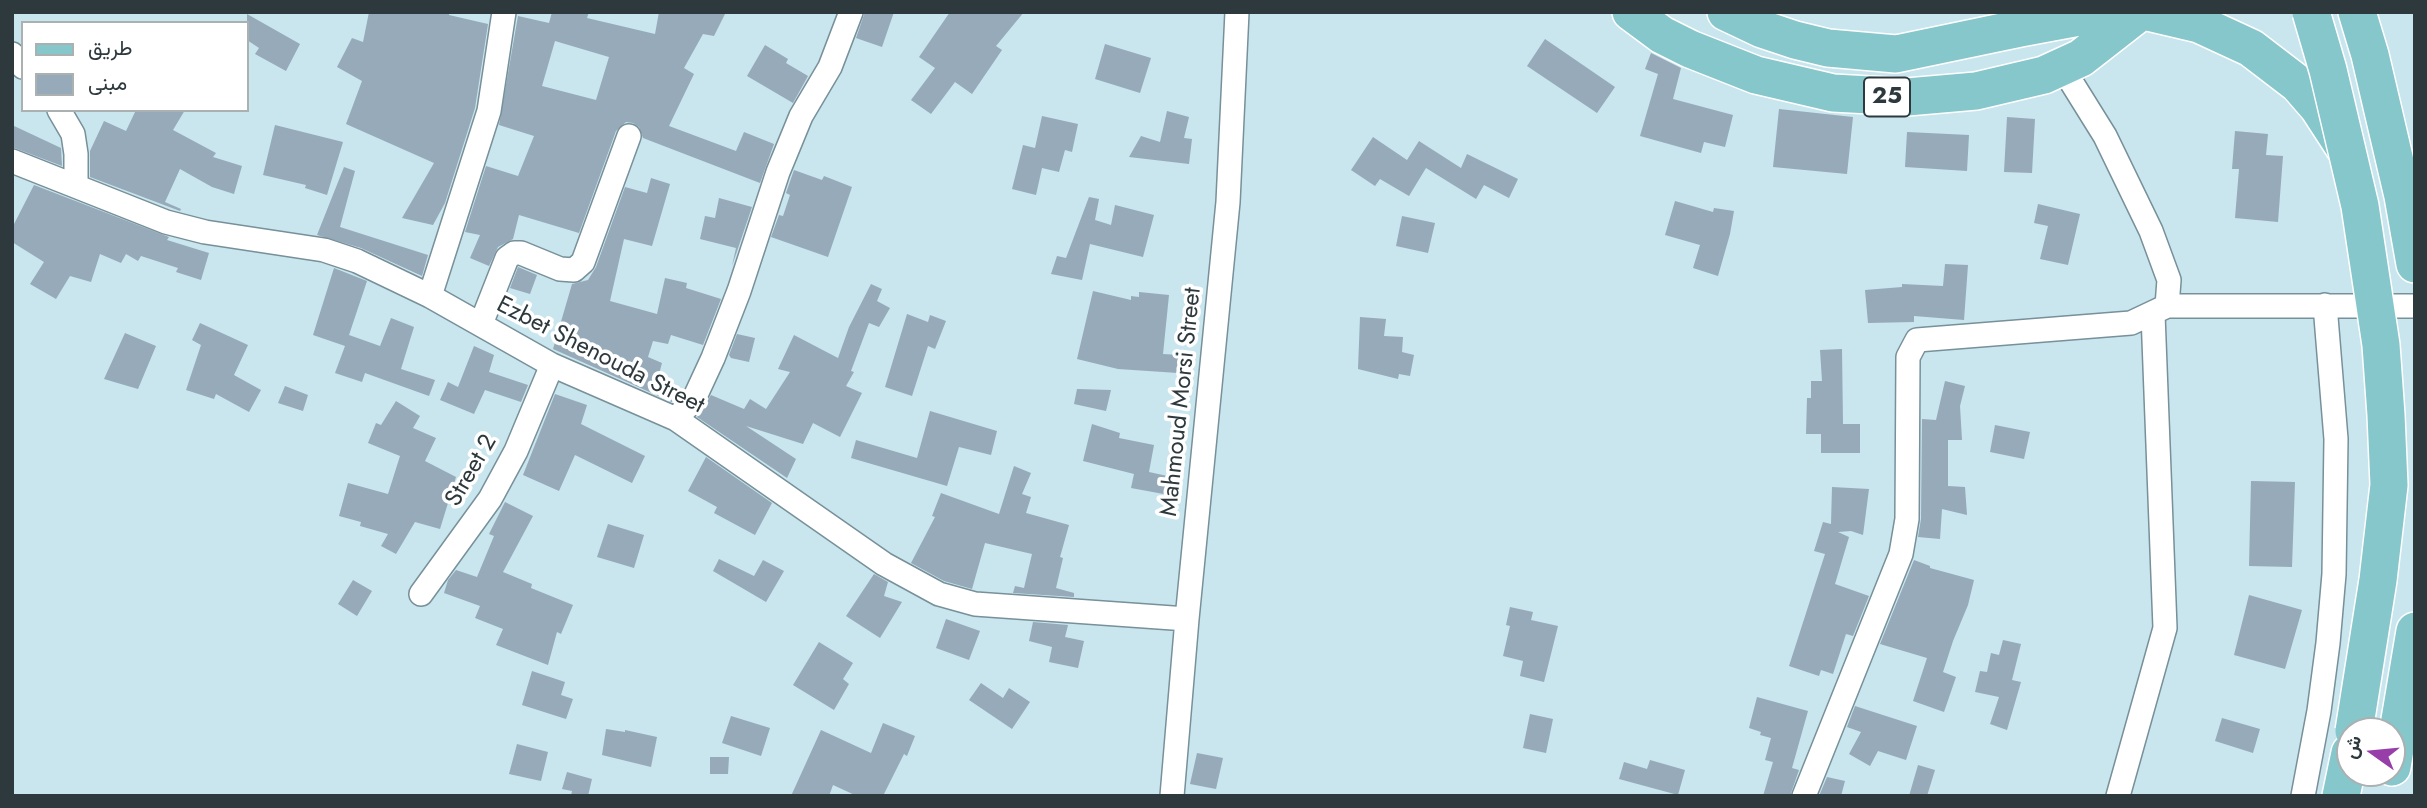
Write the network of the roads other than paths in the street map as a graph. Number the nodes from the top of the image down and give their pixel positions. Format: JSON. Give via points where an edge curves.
{"nodes":[{"id":1,"x":504,"y":12,"type":"edge"},
{"id":2,"x":851,"y":12,"type":"edge"},
{"id":3,"x":1631,"y":12,"type":"edge"},
{"id":4,"x":1726,"y":12,"type":"edge"},
{"id":5,"x":2106,"y":12,"type":"edge"},
{"id":6,"x":2140,"y":12,"type":"edge"},
{"id":7,"x":2148,"y":12,"type":"edge"},
{"id":8,"x":2311,"y":12,"type":"edge"},
{"id":9,"x":1239,"y":13,"type":"edge"},
{"id":10,"x":2358,"y":14,"type":"edge"},
{"id":11,"x":2062,"y":67,"type":"junction"},
{"id":12,"x":60,"y":112,"type":"edge"},
{"id":13,"x":629,"y":136,"type":"dead end"},
{"id":14,"x":2350,"y":156,"type":"junction"},
{"id":15,"x":12,"y":161,"type":"edge"},
{"id":16,"x":76,"y":185,"type":"junction"},
{"id":17,"x":2415,"y":264,"type":"edge"},
{"id":18,"x":430,"y":296,"type":"junction"},
{"id":19,"x":2325,"y":305,"type":"junction"},
{"id":20,"x":2415,"y":306,"type":"edge"},
{"id":21,"x":2160,"y":310,"type":"junction"},
{"id":22,"x":481,"y":324,"type":"junction"},
{"id":23,"x":552,"y":365,"type":"junction"},
{"id":24,"x":676,"y":419,"type":"junction"},
{"id":25,"x":421,"y":594,"type":"dead end"},
{"id":26,"x":1187,"y":620,"type":"junction"},
{"id":27,"x":2415,"y":631,"type":"edge"},
{"id":28,"x":2356,"y":717,"type":"edge"},
{"id":29,"x":2400,"y":717,"type":"edge"},
{"id":30,"x":1172,"y":796,"type":"edge"},
{"id":31,"x":1804,"y":796,"type":"edge"},
{"id":32,"x":2118,"y":796,"type":"edge"},
{"id":33,"x":2303,"y":796,"type":"edge"}],
"edges":[{"from":1,"to":18,"type":"street","via":[[489,111]]},
{"from":2,"to":24,"type":"street","via":[[830,67],[801,116],[778,172],[713,358],[694,399]]},
{"from":3,"to":11,"type":"main road","number":"25","via":[[1662,34],[1718,62],[1833,93],[1942,96],[2010,84]]},
{"from":4,"to":5,"type":"main road","via":[[1762,29],[1817,45],[1896,54]]},
{"from":6,"to":11,"type":"main road","number":"25","via":[[2081,58]]},
{"from":7,"to":14,"type":"main road","bridge":true,"via":[[2225,34],[2275,65],[2318,107]]},
{"from":8,"to":14,"type":"main road","bridge":true},
{"from":9,"to":26,"type":"street","name":"Mahmoud Morsi Street","via":[[1228,202]]},
{"from":10,"to":17,"type":"main road"},
{"from":11,"to":21,"type":"street","via":[[2105,136],[2151,231],[2169,280]]},
{"from":12,"to":16,"type":"street","via":[[73,134]]},
{"from":13,"to":22,"type":"street","via":[[583,262],[574,270],[521,253],[507,257]]},
{"from":14,"to":28,"type":"main road","bridge":true,"via":[[2381,345],[2389,485]]},
{"from":15,"to":16,"type":"street","name":"Ezbet Shenouda Street"},
{"from":16,"to":18,"type":"street","name":"Ezbet Shenouda Street","via":[[185,228],[340,254]]},
{"from":18,"to":22,"type":"street","name":"Ezbet Shenouda Street"},
{"from":19,"to":20,"type":"street"},
{"from":19,"to":21,"type":"street"},
{"from":19,"to":33,"type":"street","via":[[2336,439],[2334,574],[2319,711]]},
{"from":21,"to":31,"type":"street","via":[[2132,323],[1917,340],[1911,348],[1907,519],[1901,554]]},
{"from":21,"to":32,"type":"street","via":[[2165,628]]},
{"from":22,"to":23,"type":"street","name":"Ezbet Shenouda Street"},
{"from":23,"to":24,"type":"street","name":"Ezbet Shenouda Street"},
{"from":23,"to":25,"type":"street","name":"Street 2","via":[[490,499]]},
{"from":24,"to":26,"type":"street","name":"Ezbet Shenouda Street","via":[[884,564],[939,594],[975,604]]},
{"from":26,"to":30,"type":"street","name":"Mahmoud Morsi Street"},
{"from":27,"to":29,"type":"main road"}]}
